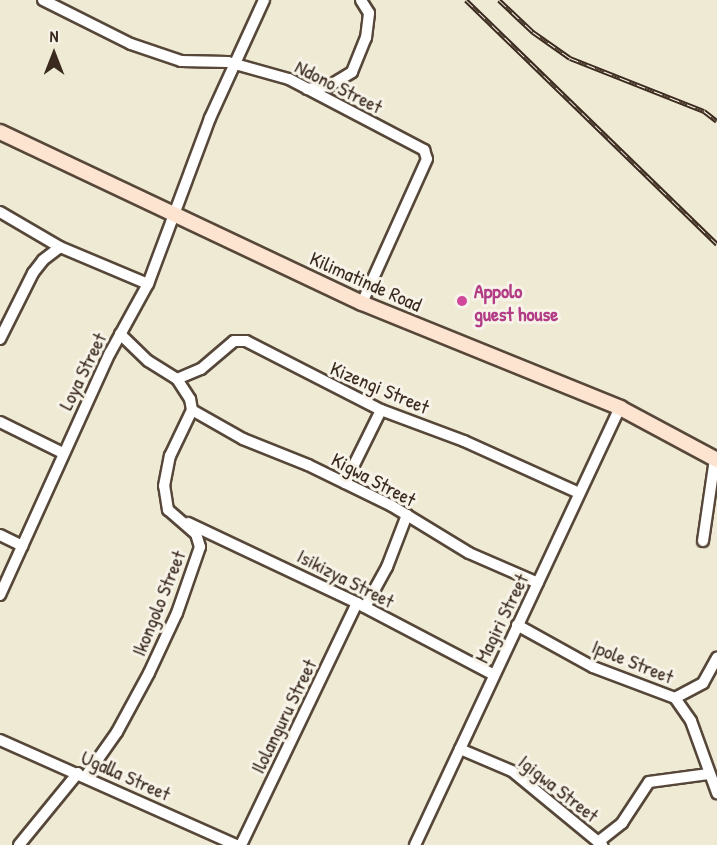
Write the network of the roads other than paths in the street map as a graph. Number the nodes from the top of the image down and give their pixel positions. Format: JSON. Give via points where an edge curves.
{"nodes":[{"id":1,"x":43,"y":0,"type":"edge"},
{"id":2,"x":264,"y":0,"type":"edge"},
{"id":3,"x":361,"y":0,"type":"edge"},
{"id":4,"x":236,"y":64,"type":"junction"},
{"id":5,"x":306,"y":89,"type":"junction"},
{"id":6,"x":0,"y":132,"type":"edge"},
{"id":7,"x":0,"y":212,"type":"edge"},
{"id":8,"x":176,"y":213,"type":"junction"},
{"id":9,"x":60,"y":247,"type":"junction"},
{"id":10,"x":148,"y":284,"type":"junction"},
{"id":11,"x":362,"y":303,"type":"junction"},
{"id":12,"x":120,"y":334,"type":"junction"},
{"id":13,"x":0,"y":339,"type":"edge"},
{"id":14,"x":177,"y":379,"type":"junction"},
{"id":15,"x":621,"y":408,"type":"junction"},
{"id":16,"x":192,"y":410,"type":"junction"},
{"id":17,"x":381,"y":410,"type":"junction"},
{"id":18,"x":0,"y":422,"type":"edge"},
{"id":19,"x":63,"y":453,"type":"junction"},
{"id":20,"x":716,"y":459,"type":"edge"},
{"id":21,"x":345,"y":483,"type":"junction"},
{"id":22,"x":579,"y":493,"type":"junction"},
{"id":23,"x":407,"y":515,"type":"junction"},
{"id":24,"x":179,"y":521,"type":"junction"},
{"id":25,"x":0,"y":535,"type":"edge"},
{"id":26,"x":703,"y":541,"type":"dead end"},
{"id":27,"x":23,"y":546,"type":"junction"},
{"id":28,"x":538,"y":583,"type":"junction"},
{"id":29,"x":0,"y":595,"type":"edge"},
{"id":30,"x":361,"y":605,"type":"junction"},
{"id":31,"x":517,"y":625,"type":"junction"},
{"id":32,"x":717,"y":658,"type":"edge"},
{"id":33,"x":494,"y":675,"type":"junction"},
{"id":34,"x":675,"y":698,"type":"junction"},
{"id":35,"x":0,"y":740,"type":"edge"},
{"id":36,"x":460,"y":749,"type":"junction"},
{"id":37,"x":708,"y":774,"type":"junction"},
{"id":38,"x":82,"y":775,"type":"junction"},
{"id":39,"x":717,"y":793,"type":"edge"},
{"id":40,"x":600,"y":843,"type":"edge"},
{"id":41,"x":19,"y":845,"type":"edge"},
{"id":42,"x":236,"y":845,"type":"edge"},
{"id":43,"x":242,"y":845,"type":"edge"},
{"id":44,"x":415,"y":845,"type":"edge"}],
"edges":[{"from":1,"to":4,"type":"street","name":"Ndono Street","via":[[131,44],[181,61]]},
{"from":2,"to":4,"type":"street","name":"Loya Street"},
{"from":3,"to":5,"type":"street","via":[[369,13],[366,38],[352,72],[329,86]]},
{"from":4,"to":5,"type":"street","name":"Ndono Street","via":[[281,76]]},
{"from":4,"to":8,"type":"street","name":"Loya Street","via":[[186,177]]},
{"from":5,"to":11,"type":"street","name":"Ndono Street","via":[[417,144],[427,154]]},
{"from":6,"to":8,"type":"main road","name":"Kilimatinde Road"},
{"from":7,"to":9,"type":"street"},
{"from":8,"to":10,"type":"street","name":"Loya Street"},
{"from":8,"to":11,"type":"main road","name":"Kilimatinde Road"},
{"from":9,"to":10,"type":"street"},
{"from":9,"to":13,"type":"street","via":[[33,273]]},
{"from":10,"to":12,"type":"street","name":"Loya Street"},
{"from":11,"to":15,"type":"main road","name":"Kilimatinde Road"},
{"from":12,"to":14,"type":"street","via":[[148,361]]},
{"from":12,"to":19,"type":"street","name":"Loya Street"},
{"from":14,"to":16,"type":"street"},
{"from":14,"to":17,"type":"street","name":"Kizengi Street","via":[[201,369],[234,341],[246,341]]},
{"from":15,"to":20,"type":"main road","name":"Kilimatinde Road"},
{"from":15,"to":22,"type":"street","name":"Magiri Street"},
{"from":16,"to":21,"type":"street","name":"Kigwa Street","via":[[243,439]]},
{"from":16,"to":24,"type":"street","name":"Ikongolo Street","via":[[170,456],[164,486],[168,510]]},
{"from":17,"to":21,"type":"street"},
{"from":17,"to":22,"type":"street","name":"Kizengi Street","via":[[464,441]]},
{"from":18,"to":19,"type":"street"},
{"from":19,"to":27,"type":"street","name":"Loya Street"},
{"from":20,"to":26,"type":"street"},
{"from":21,"to":23,"type":"street","name":"Kigwa Street"},
{"from":22,"to":28,"type":"street","name":"Magiri Street"},
{"from":23,"to":28,"type":"street","name":"Kigwa Street","via":[[499,568]]},
{"from":23,"to":30,"type":"street","name":"Ilolanguru Street"},
{"from":24,"to":30,"type":"street","name":"Isikizya Street"},
{"from":24,"to":38,"type":"street","name":"Ikongolo Street","via":[[196,534],[197,560],[149,673],[117,732]]},
{"from":25,"to":27,"type":"street"},
{"from":27,"to":29,"type":"street","name":"Loya Street"},
{"from":28,"to":31,"type":"street","name":"Magiri Street"},
{"from":30,"to":33,"type":"street","name":"Isikizya Street"},
{"from":30,"to":43,"type":"street","name":"Ilolanguru Street"},
{"from":31,"to":33,"type":"street","name":"Magiri Street"},
{"from":31,"to":34,"type":"street","name":"Ipole Street","via":[[593,667]]},
{"from":32,"to":34,"type":"street","via":[[703,683]]},
{"from":33,"to":36,"type":"street","name":"Magiri Street"},
{"from":34,"to":37,"type":"street","name":"Ipole Street","via":[[691,722]]},
{"from":35,"to":38,"type":"street","name":"Ugalla Street"},
{"from":36,"to":40,"type":"street","name":"Igigwa Street","via":[[512,771]]},
{"from":36,"to":44,"type":"street","name":"Magiri Street"},
{"from":37,"to":39,"type":"street","name":"Ipole Street"},
{"from":37,"to":40,"type":"street","via":[[649,782],[622,823]]},
{"from":38,"to":41,"type":"street"},
{"from":38,"to":42,"type":"street","name":"Ugalla Street"}]}
